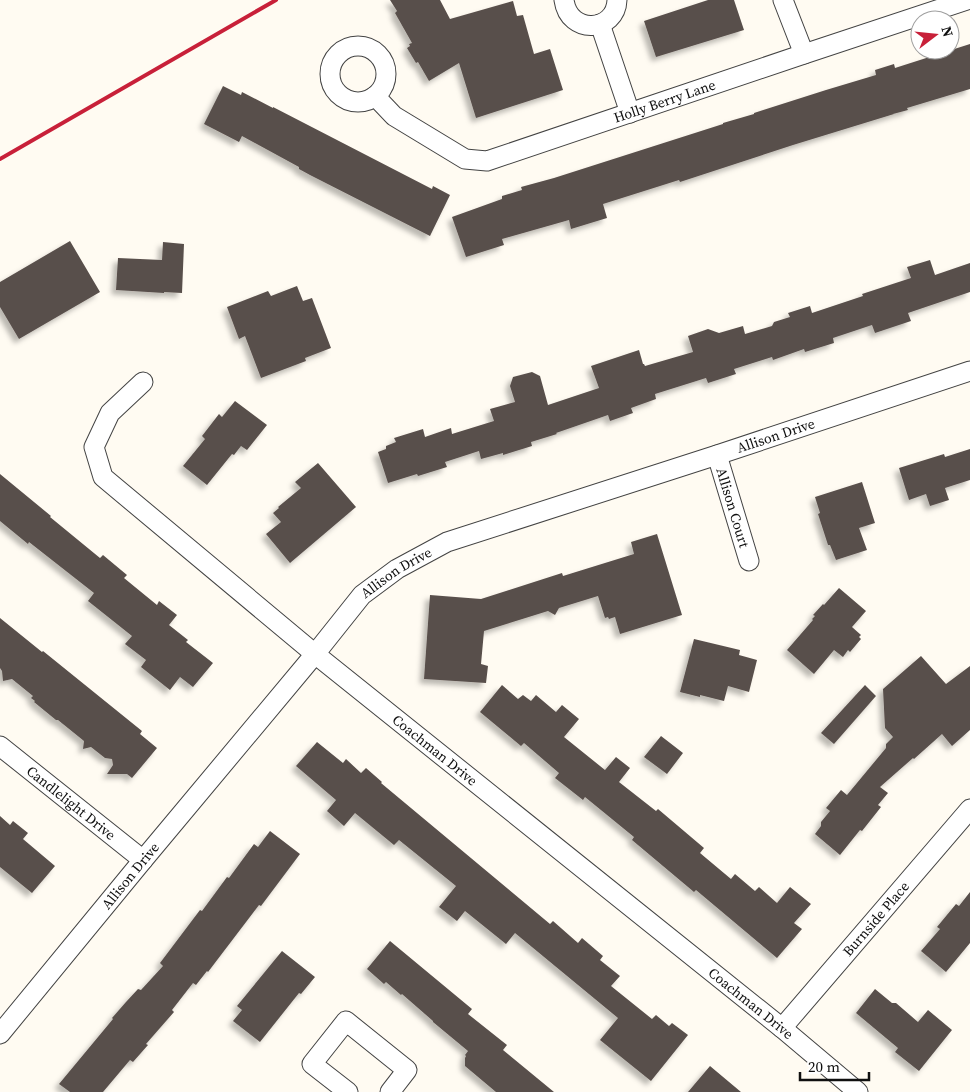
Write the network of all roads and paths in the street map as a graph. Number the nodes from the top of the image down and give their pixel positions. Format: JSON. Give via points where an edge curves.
{"nodes":[{"id":1,"x":564,"y":0,"type":"edge"},
{"id":2,"x":617,"y":0,"type":"edge"},
{"id":3,"x":783,"y":0,"type":"edge"},
{"id":4,"x":967,"y":0,"type":"edge"},
{"id":5,"x":600,"y":24,"type":"junction"},
{"id":6,"x":804,"y":54,"type":"junction"},
{"id":7,"x":376,"y":96,"type":"dead end"},
{"id":8,"x":630,"y":113,"type":"junction"},
{"id":9,"x":970,"y":371,"type":"edge"},
{"id":10,"x":143,"y":382,"type":"dead end"},
{"id":11,"x":717,"y":455,"type":"junction"},
{"id":12,"x":750,"y":561,"type":"dead end"},
{"id":13,"x":315,"y":654,"type":"junction"},
{"id":14,"x":0,"y":746,"type":"edge"},
{"id":15,"x":970,"y":809,"type":"edge"},
{"id":16,"x":143,"y":860,"type":"junction"},
{"id":17,"x":782,"y":1028,"type":"junction"},
{"id":18,"x":0,"y":1034,"type":"edge"},
{"id":19,"x":348,"y":1092,"type":"edge"},
{"id":20,"x":390,"y":1092,"type":"edge"},
{"id":21,"x":858,"y":1092,"type":"edge"}],
"edges":[{"from":1,"to":5,"type":"street","via":[[569,15],[575,21],[583,25]]},
{"from":2,"to":5,"type":"street","via":[[614,13]]},
{"from":3,"to":6,"type":"street"},
{"from":4,"to":6,"type":"street","name":"Holly Berry Lane"},
{"from":5,"to":8,"type":"street"},
{"from":6,"to":8,"type":"street","name":"Holly Berry Lane"},
{"from":7,"to":8,"type":"street","name":"Holly Berry Lane","via":[[394,116],[465,159],[487,161]]},
{"from":9,"to":11,"type":"street","name":"Allison Drive"},
{"from":10,"to":13,"type":"street","name":"Coachman Drive","via":[[110,413],[94,447],[103,477]]},
{"from":11,"to":12,"type":"street","name":"Allison Court"},
{"from":11,"to":13,"type":"street","name":"Allison Drive","via":[[447,542],[397,569],[362,596]]},
{"from":13,"to":16,"type":"street","name":"Allison Drive"},
{"from":13,"to":17,"type":"street","name":"Coachman Drive"},
{"from":14,"to":16,"type":"street","name":"Candlelight Drive"},
{"from":15,"to":17,"type":"street","name":"Burnside Place"},
{"from":16,"to":18,"type":"street","name":"Allison Drive"},
{"from":17,"to":21,"type":"street","name":"Coachman Drive"},
{"from":19,"to":20,"type":"street","via":[[312,1064],[346,1021],[407,1070]]}]}
